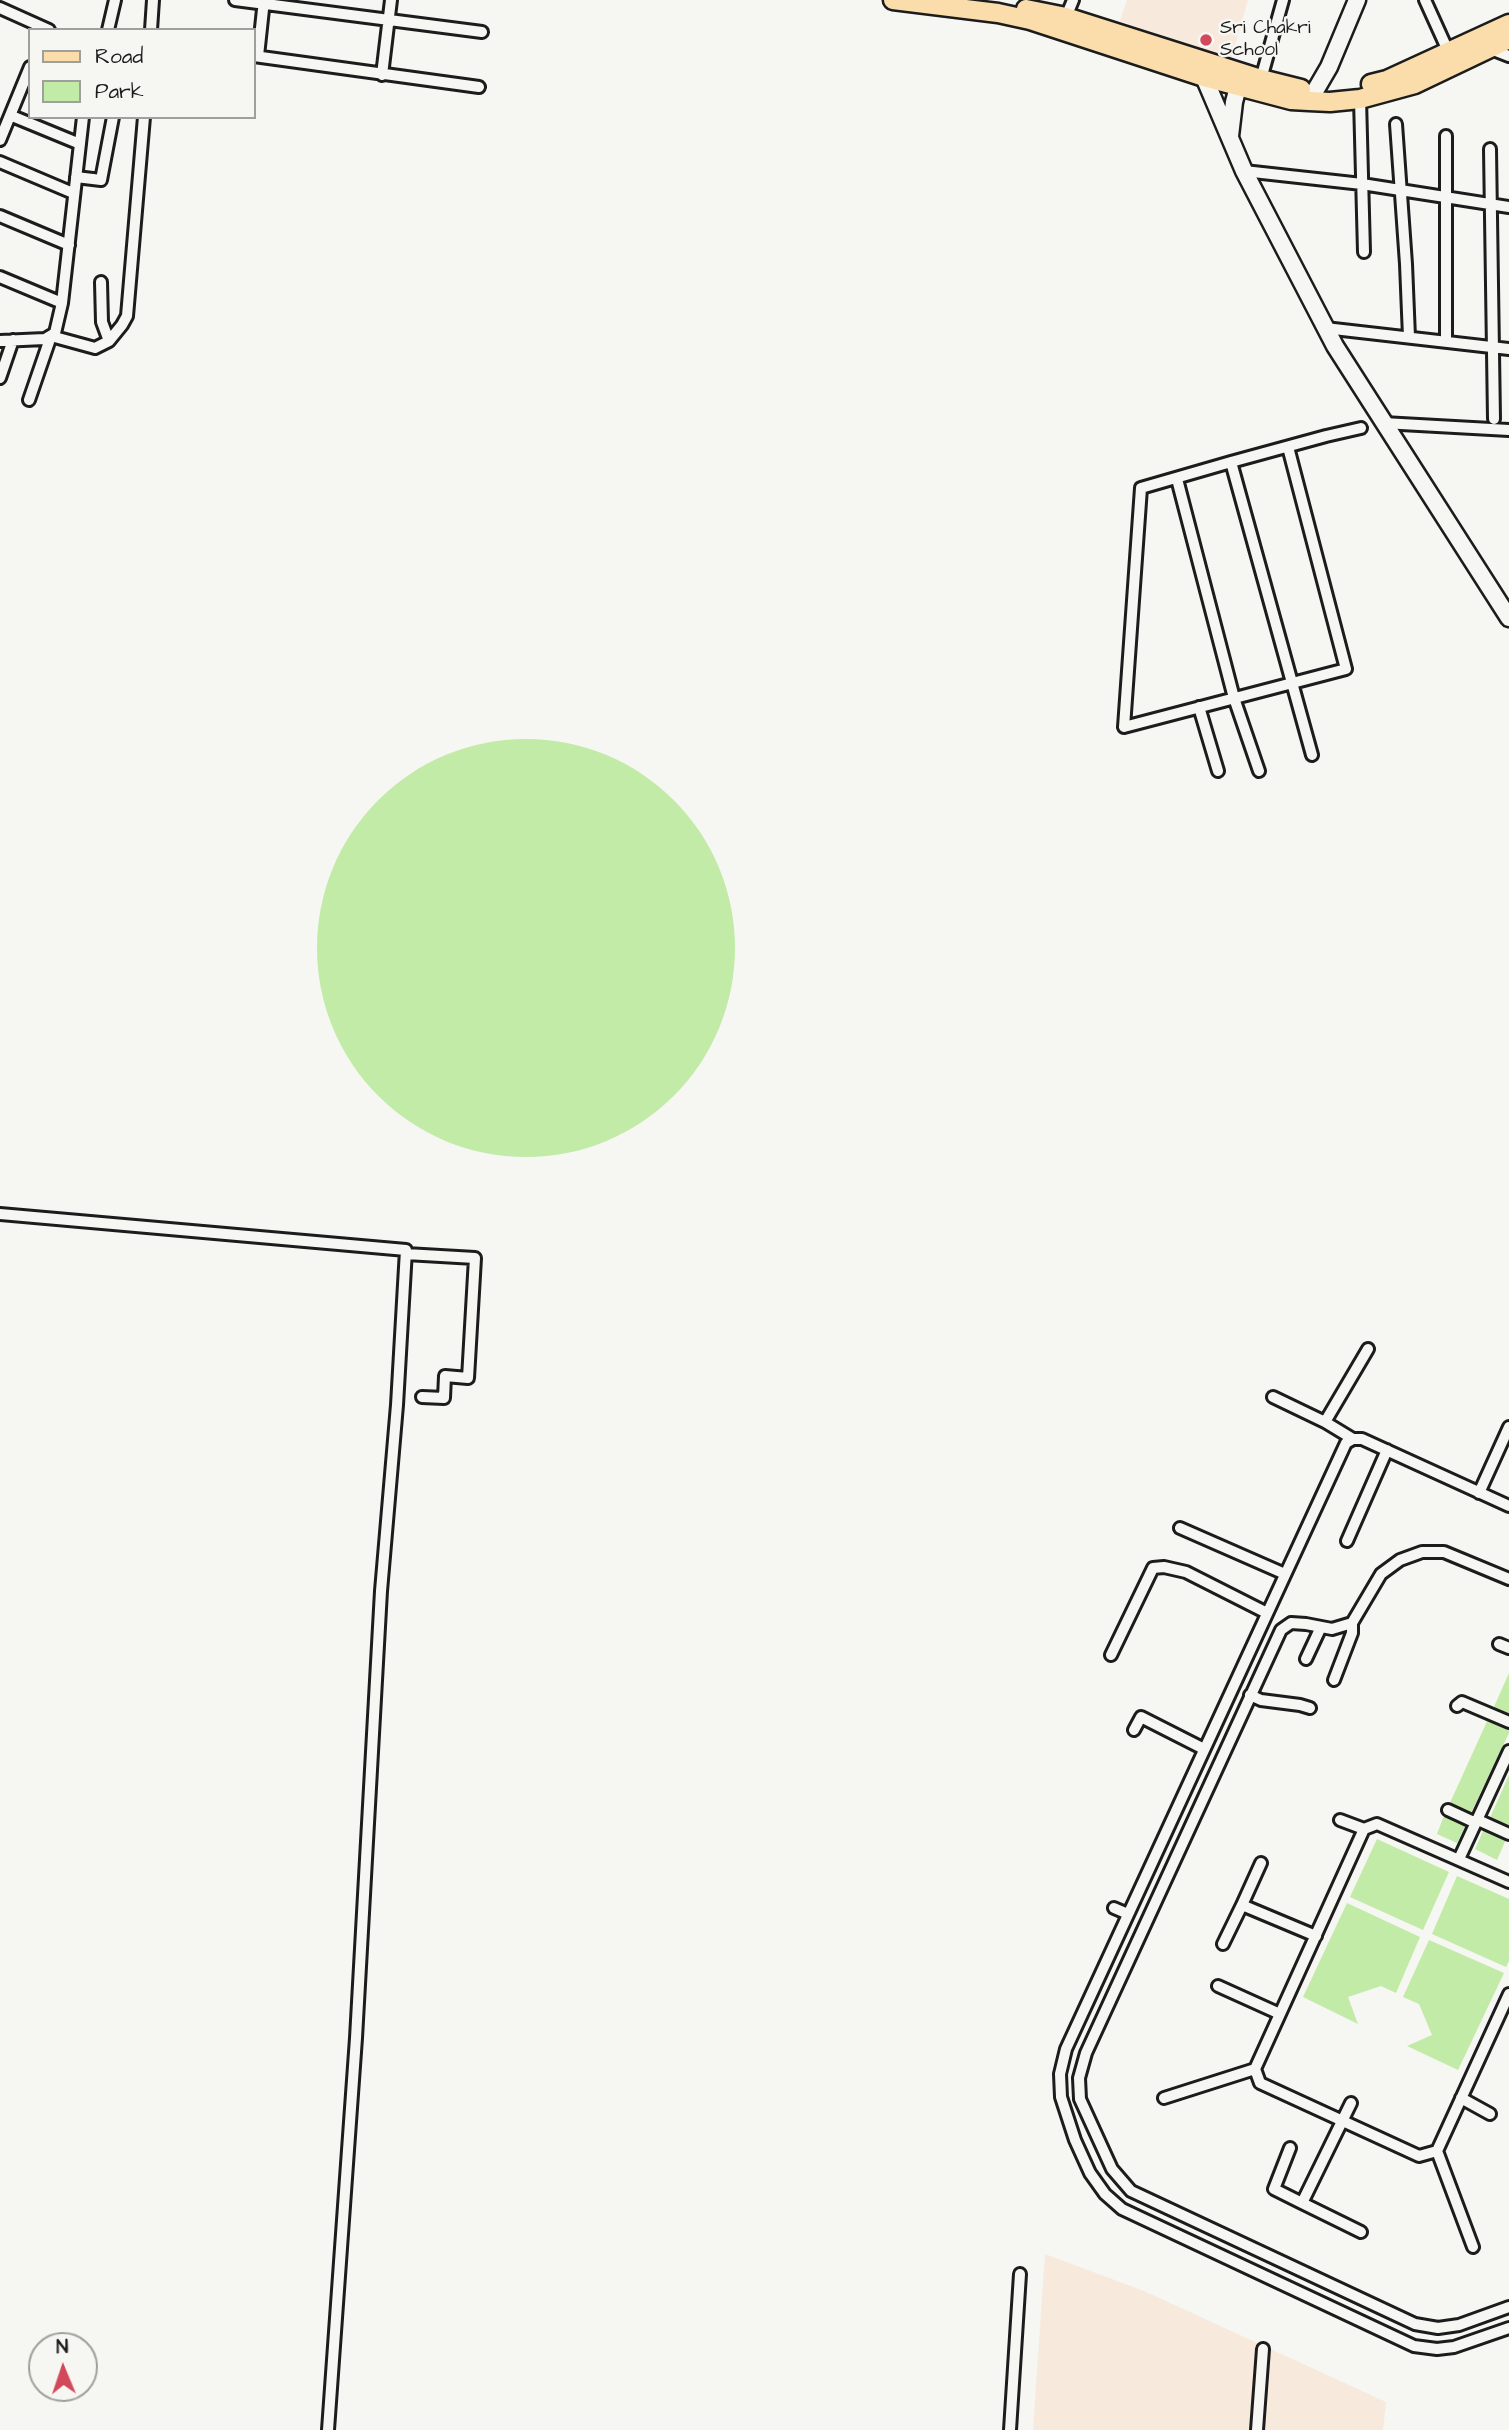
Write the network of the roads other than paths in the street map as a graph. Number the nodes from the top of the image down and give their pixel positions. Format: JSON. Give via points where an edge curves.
{"nodes":[{"id":1,"x":115,"y":0,"type":"edge"},
{"id":2,"x":153,"y":0,"type":"edge"},
{"id":3,"x":235,"y":0,"type":"edge"},
{"id":4,"x":391,"y":0,"type":"edge"},
{"id":5,"x":893,"y":0,"type":"edge"},
{"id":6,"x":985,"y":0,"type":"edge"},
{"id":7,"x":1073,"y":0,"type":"edge"},
{"id":8,"x":1283,"y":0,"type":"edge"},
{"id":9,"x":1357,"y":0,"type":"edge"},
{"id":10,"x":1425,"y":0,"type":"edge"},
{"id":11,"x":264,"y":2,"type":"edge"},
{"id":12,"x":0,"y":8,"type":"edge"},
{"id":13,"x":1066,"y":17,"type":"junction"},
{"id":14,"x":389,"y":20,"type":"junction"},
{"id":15,"x":1509,"y":24,"type":"edge"},
{"id":16,"x":45,"y":28,"type":"edge"},
{"id":17,"x":108,"y":28,"type":"edge"},
{"id":18,"x":151,"y":28,"type":"edge"},
{"id":19,"x":482,"y":33,"type":"dead end"},
{"id":20,"x":1509,"y":39,"type":"edge"},
{"id":21,"x":1491,"y":49,"type":"junction"},
{"id":22,"x":1449,"y":53,"type":"junction"},
{"id":23,"x":256,"y":56,"type":"edge"},
{"id":24,"x":1509,"y":57,"type":"edge"},
{"id":25,"x":1207,"y":70,"type":"junction"},
{"id":26,"x":28,"y":73,"type":"edge"},
{"id":27,"x":382,"y":75,"type":"junction"},
{"id":28,"x":1240,"y":79,"type":"junction"},
{"id":29,"x":1261,"y":79,"type":"junction"},
{"id":30,"x":479,"y":87,"type":"dead end"},
{"id":31,"x":1315,"y":91,"type":"junction"},
{"id":32,"x":1360,"y":99,"type":"junction"},
{"id":33,"x":12,"y":116,"type":"junction"},
{"id":34,"x":83,"y":119,"type":"edge"},
{"id":35,"x":113,"y":119,"type":"edge"},
{"id":36,"x":144,"y":119,"type":"edge"},
{"id":37,"x":1396,"y":124,"type":"dead end"},
{"id":38,"x":1446,"y":136,"type":"dead end"},
{"id":39,"x":1229,"y":139,"type":"junction"},
{"id":40,"x":0,"y":140,"type":"edge"},
{"id":41,"x":79,"y":144,"type":"junction"},
{"id":42,"x":1490,"y":149,"type":"dead end"},
{"id":43,"x":0,"y":162,"type":"edge"},
{"id":44,"x":1244,"y":171,"type":"junction"},
{"id":45,"x":76,"y":177,"type":"junction"},
{"id":46,"x":1362,"y":184,"type":"junction"},
{"id":47,"x":1401,"y":192,"type":"junction"},
{"id":48,"x":74,"y":193,"type":"junction"},
{"id":49,"x":1446,"y":198,"type":"junction"},
{"id":50,"x":1492,"y":205,"type":"junction"},
{"id":51,"x":1509,"y":207,"type":"edge"},
{"id":52,"x":0,"y":216,"type":"edge"},
{"id":53,"x":69,"y":245,"type":"junction"},
{"id":54,"x":1364,"y":252,"type":"dead end"},
{"id":55,"x":0,"y":277,"type":"edge"},
{"id":56,"x":102,"y":282,"type":"dead end"},
{"id":57,"x":62,"y":303,"type":"junction"},
{"id":58,"x":1325,"y":328,"type":"junction"},
{"id":59,"x":51,"y":337,"type":"junction"},
{"id":60,"x":1409,"y":337,"type":"junction"},
{"id":61,"x":13,"y":340,"type":"junction"},
{"id":62,"x":0,"y":341,"type":"edge"},
{"id":63,"x":109,"y":341,"type":"junction"},
{"id":64,"x":1446,"y":341,"type":"junction"},
{"id":65,"x":1494,"y":347,"type":"junction"},
{"id":66,"x":1509,"y":349,"type":"edge"},
{"id":67,"x":0,"y":378,"type":"edge"},
{"id":68,"x":29,"y":400,"type":"dead end"},
{"id":69,"x":1494,"y":419,"type":"dead end"},
{"id":70,"x":1384,"y":423,"type":"junction"},
{"id":71,"x":1361,"y":428,"type":"dead end"},
{"id":72,"x":1509,"y":430,"type":"edge"},
{"id":73,"x":1288,"y":447,"type":"junction"},
{"id":74,"x":1231,"y":462,"type":"junction"},
{"id":75,"x":1177,"y":479,"type":"junction"},
{"id":76,"x":1509,"y":618,"type":"edge"},
{"id":77,"x":1293,"y":683,"type":"junction"},
{"id":78,"x":1234,"y":698,"type":"junction"},
{"id":79,"x":1199,"y":707,"type":"junction"},
{"id":80,"x":1312,"y":755,"type":"dead end"},
{"id":81,"x":1218,"y":771,"type":"dead end"},
{"id":82,"x":1259,"y":771,"type":"dead end"},
{"id":83,"x":0,"y":1214,"type":"edge"},
{"id":84,"x":405,"y":1254,"type":"junction"},
{"id":85,"x":1368,"y":1349,"type":"dead end"},
{"id":86,"x":422,"y":1396,"type":"dead end"},
{"id":87,"x":1273,"y":1397,"type":"dead end"},
{"id":88,"x":1325,"y":1422,"type":"junction"},
{"id":89,"x":1509,"y":1427,"type":"edge"},
{"id":90,"x":1353,"y":1439,"type":"junction"},
{"id":91,"x":1387,"y":1450,"type":"junction"},
{"id":92,"x":1479,"y":1493,"type":"junction"},
{"id":93,"x":1509,"y":1506,"type":"edge"},
{"id":94,"x":1180,"y":1528,"type":"dead end"},
{"id":95,"x":1347,"y":1541,"type":"dead end"},
{"id":96,"x":1285,"y":1574,"type":"junction"},
{"id":97,"x":1509,"y":1579,"type":"edge"},
{"id":98,"x":1267,"y":1613,"type":"junction"},
{"id":99,"x":1352,"y":1623,"type":"junction"},
{"id":100,"x":1320,"y":1629,"type":"junction"},
{"id":101,"x":1111,"y":1655,"type":"dead end"},
{"id":102,"x":1306,"y":1659,"type":"dead end"},
{"id":103,"x":1334,"y":1679,"type":"dead end"},
{"id":104,"x":1250,"y":1695,"type":"junction"},
{"id":105,"x":1457,"y":1706,"type":"dead end"},
{"id":106,"x":1310,"y":1708,"type":"dead end"},
{"id":107,"x":1509,"y":1722,"type":"edge"},
{"id":108,"x":1134,"y":1730,"type":"dead end"},
{"id":109,"x":1177,"y":1736,"type":"junction"},
{"id":110,"x":1173,"y":1748,"type":"dead end"},
{"id":111,"x":1204,"y":1749,"type":"junction"},
{"id":112,"x":1509,"y":1751,"type":"edge"},
{"id":113,"x":1506,"y":1764,"type":"edge"},
{"id":114,"x":1448,"y":1810,"type":"dead end"},
{"id":115,"x":1160,"y":1814,"type":"dead end"},
{"id":116,"x":1172,"y":1819,"type":"junction"},
{"id":117,"x":1340,"y":1820,"type":"dead end"},
{"id":118,"x":1477,"y":1821,"type":"junction"},
{"id":119,"x":1364,"y":1829,"type":"junction"},
{"id":120,"x":1509,"y":1833,"type":"edge"},
{"id":121,"x":1459,"y":1859,"type":"junction"},
{"id":122,"x":1261,"y":1863,"type":"dead end"},
{"id":123,"x":1134,"y":1868,"type":"dead end"},
{"id":124,"x":1147,"y":1874,"type":"junction"},
{"id":125,"x":1509,"y":1882,"type":"edge"},
{"id":126,"x":1242,"y":1905,"type":"junction"},
{"id":127,"x":1114,"y":1908,"type":"dead end"},
{"id":128,"x":1128,"y":1914,"type":"junction"},
{"id":129,"x":1316,"y":1936,"type":"junction"},
{"id":130,"x":1223,"y":1944,"type":"dead end"},
{"id":131,"x":1218,"y":1986,"type":"dead end"},
{"id":132,"x":1509,"y":1994,"type":"edge"},
{"id":133,"x":1280,"y":2014,"type":"junction"},
{"id":134,"x":1496,"y":2022,"type":"junction"},
{"id":135,"x":1509,"y":2028,"type":"edge"},
{"id":136,"x":1255,"y":2069,"type":"junction"},
{"id":137,"x":1164,"y":2098,"type":"dead end"},
{"id":138,"x":1461,"y":2098,"type":"junction"},
{"id":139,"x":1351,"y":2103,"type":"dead end"},
{"id":140,"x":1489,"y":2114,"type":"dead end"},
{"id":141,"x":1342,"y":2121,"type":"junction"},
{"id":142,"x":1290,"y":2148,"type":"dead end"},
{"id":143,"x":1437,"y":2151,"type":"junction"},
{"id":144,"x":1302,"y":2203,"type":"junction"},
{"id":145,"x":1361,"y":2232,"type":"dead end"},
{"id":146,"x":1473,"y":2247,"type":"dead end"},
{"id":147,"x":1020,"y":2274,"type":"dead end"},
{"id":148,"x":1509,"y":2307,"type":"edge"},
{"id":149,"x":1509,"y":2328,"type":"edge"},
{"id":150,"x":1263,"y":2349,"type":"dead end"},
{"id":151,"x":328,"y":2430,"type":"edge"},
{"id":152,"x":1010,"y":2430,"type":"edge"},
{"id":153,"x":1257,"y":2430,"type":"edge"}],
"edges":[{"from":1,"to":17,"type":"street"},
{"from":2,"to":18,"type":"street"},
{"from":3,"to":11,"type":"street"},
{"from":4,"to":14,"type":"street"},
{"from":5,"to":25,"type":"main road","via":[[1030,20]]},
{"from":6,"to":13,"type":"main road"},
{"from":7,"to":13,"type":"street"},
{"from":8,"to":29,"type":"street"},
{"from":9,"to":31,"type":"street"},
{"from":10,"to":22,"type":"street"},
{"from":11,"to":14,"type":"street"},
{"from":11,"to":23,"type":"street"},
{"from":12,"to":16,"type":"street"},
{"from":13,"to":25,"type":"main road"},
{"from":14,"to":19,"type":"street"},
{"from":14,"to":27,"type":"street"},
{"from":15,"to":22,"type":"main road"},
{"from":20,"to":21,"type":"main road"},
{"from":21,"to":24,"type":"street"},
{"from":21,"to":32,"type":"main road","via":[[1415,84]]},
{"from":22,"to":31,"type":"main road","via":[[1387,80]]},
{"from":23,"to":27,"type":"street"},
{"from":25,"to":28,"type":"main road"},
{"from":25,"to":39,"type":"street"},
{"from":26,"to":33,"type":"street"},
{"from":27,"to":30,"type":"street"},
{"from":28,"to":29,"type":"main road"},
{"from":28,"to":32,"type":"main road","via":[[1291,100]]},
{"from":28,"to":39,"type":"street"},
{"from":29,"to":31,"type":"main road"},
{"from":32,"to":46,"type":"street"},
{"from":33,"to":40,"type":"street"},
{"from":33,"to":41,"type":"street"},
{"from":34,"to":41,"type":"street"},
{"from":35,"to":45,"type":"street","via":[[101,180]]},
{"from":36,"to":63,"type":"street","via":[[127,316]]},
{"from":37,"to":47,"type":"street"},
{"from":38,"to":49,"type":"street"},
{"from":39,"to":44,"type":"street"},
{"from":41,"to":45,"type":"street"},
{"from":42,"to":50,"type":"street"},
{"from":43,"to":48,"type":"street"},
{"from":44,"to":46,"type":"street"},
{"from":44,"to":58,"type":"street"},
{"from":45,"to":48,"type":"street"},
{"from":46,"to":47,"type":"street"},
{"from":46,"to":54,"type":"street"},
{"from":47,"to":49,"type":"street"},
{"from":47,"to":60,"type":"street"},
{"from":48,"to":53,"type":"street"},
{"from":49,"to":50,"type":"street"},
{"from":49,"to":64,"type":"street"},
{"from":50,"to":51,"type":"street"},
{"from":50,"to":65,"type":"street"},
{"from":52,"to":53,"type":"street"},
{"from":53,"to":57,"type":"street"},
{"from":55,"to":57,"type":"street"},
{"from":56,"to":63,"type":"street","via":[[102,322]]},
{"from":57,"to":59,"type":"street"},
{"from":58,"to":60,"type":"street"},
{"from":58,"to":70,"type":"street"},
{"from":59,"to":61,"type":"street"},
{"from":59,"to":63,"type":"street","via":[[95,348]]},
{"from":59,"to":68,"type":"street"},
{"from":60,"to":64,"type":"street"},
{"from":61,"to":62,"type":"street"},
{"from":61,"to":67,"type":"street"},
{"from":64,"to":65,"type":"street"},
{"from":65,"to":66,"type":"street"},
{"from":65,"to":69,"type":"street"},
{"from":70,"to":72,"type":"street"},
{"from":70,"to":76,"type":"street"},
{"from":71,"to":73,"type":"street"},
{"from":73,"to":74,"type":"street"},
{"from":73,"to":77,"type":"street","via":[[1346,669]]},
{"from":74,"to":75,"type":"street"},
{"from":74,"to":77,"type":"street"},
{"from":75,"to":78,"type":"street"},
{"from":75,"to":79,"type":"street","via":[[1140,488],[1124,727]]},
{"from":77,"to":78,"type":"street"},
{"from":77,"to":80,"type":"street"},
{"from":78,"to":79,"type":"street"},
{"from":78,"to":82,"type":"street"},
{"from":79,"to":81,"type":"street"},
{"from":83,"to":84,"type":"street","via":[[406,1250]]},
{"from":84,"to":86,"type":"street","via":[[475,1258],[468,1378],[445,1377],[444,1398]]},
{"from":84,"to":151,"type":"street"},
{"from":85,"to":88,"type":"street"},
{"from":87,"to":88,"type":"street"},
{"from":88,"to":90,"type":"street"},
{"from":89,"to":92,"type":"street"},
{"from":90,"to":91,"type":"street"},
{"from":90,"to":96,"type":"street","via":[[1346,1443]]},
{"from":91,"to":92,"type":"street"},
{"from":91,"to":95,"type":"street"},
{"from":92,"to":93,"type":"street"},
{"from":94,"to":96,"type":"street"},
{"from":96,"to":98,"type":"street"},
{"from":97,"to":99,"type":"street","via":[[1444,1552],[1422,1552],[1381,1574]]},
{"from":98,"to":101,"type":"street","via":[[1185,1572],[1153,1568]]},
{"from":98,"to":111,"type":"street"},
{"from":99,"to":100,"type":"street"},
{"from":99,"to":103,"type":"street"},
{"from":100,"to":102,"type":"street"},
{"from":100,"to":104,"type":"street","via":[[1291,1623],[1281,1630]]},
{"from":104,"to":106,"type":"street"},
{"from":104,"to":148,"type":"street","via":[[1232,1749],[1086,2053],[1079,2078],[1080,2099],[1112,2169],[1131,2192],[1415,2324],[1459,2325]]},
{"from":105,"to":107,"type":"street","via":[[1462,1702]]},
{"from":108,"to":109,"type":"street","via":[[1141,1717]]},
{"from":109,"to":110,"type":"street"},
{"from":109,"to":111,"type":"street"},
{"from":111,"to":116,"type":"street"},
{"from":112,"to":113,"type":"street"},
{"from":113,"to":118,"type":"street"},
{"from":114,"to":118,"type":"street"},
{"from":115,"to":116,"type":"street"},
{"from":116,"to":124,"type":"street"},
{"from":117,"to":119,"type":"street"},
{"from":118,"to":120,"type":"street"},
{"from":118,"to":121,"type":"street"},
{"from":119,"to":121,"type":"street","via":[[1377,1824]]},
{"from":119,"to":129,"type":"street"},
{"from":121,"to":125,"type":"street"},
{"from":122,"to":126,"type":"street"},
{"from":123,"to":124,"type":"street"},
{"from":124,"to":128,"type":"street"},
{"from":126,"to":129,"type":"street"},
{"from":126,"to":130,"type":"street"},
{"from":127,"to":128,"type":"street"},
{"from":128,"to":149,"type":"street","via":[[1066,2049],[1060,2074],[1061,2097],[1074,2140],[1105,2194],[1122,2209],[1414,2346],[1454,2347]]},
{"from":129,"to":133,"type":"street"},
{"from":131,"to":133,"type":"street"},
{"from":132,"to":134,"type":"street"},
{"from":133,"to":136,"type":"street"},
{"from":134,"to":135,"type":"street"},
{"from":134,"to":138,"type":"street"},
{"from":136,"to":137,"type":"street"},
{"from":136,"to":141,"type":"street","via":[[1259,2083]]},
{"from":138,"to":140,"type":"street"},
{"from":138,"to":143,"type":"street"},
{"from":139,"to":141,"type":"street"},
{"from":141,"to":143,"type":"street","via":[[1419,2156]]},
{"from":141,"to":144,"type":"street"},
{"from":142,"to":144,"type":"street","via":[[1274,2189]]},
{"from":143,"to":146,"type":"street"},
{"from":144,"to":145,"type":"street"},
{"from":147,"to":152,"type":"street"},
{"from":150,"to":153,"type":"street"}]}
